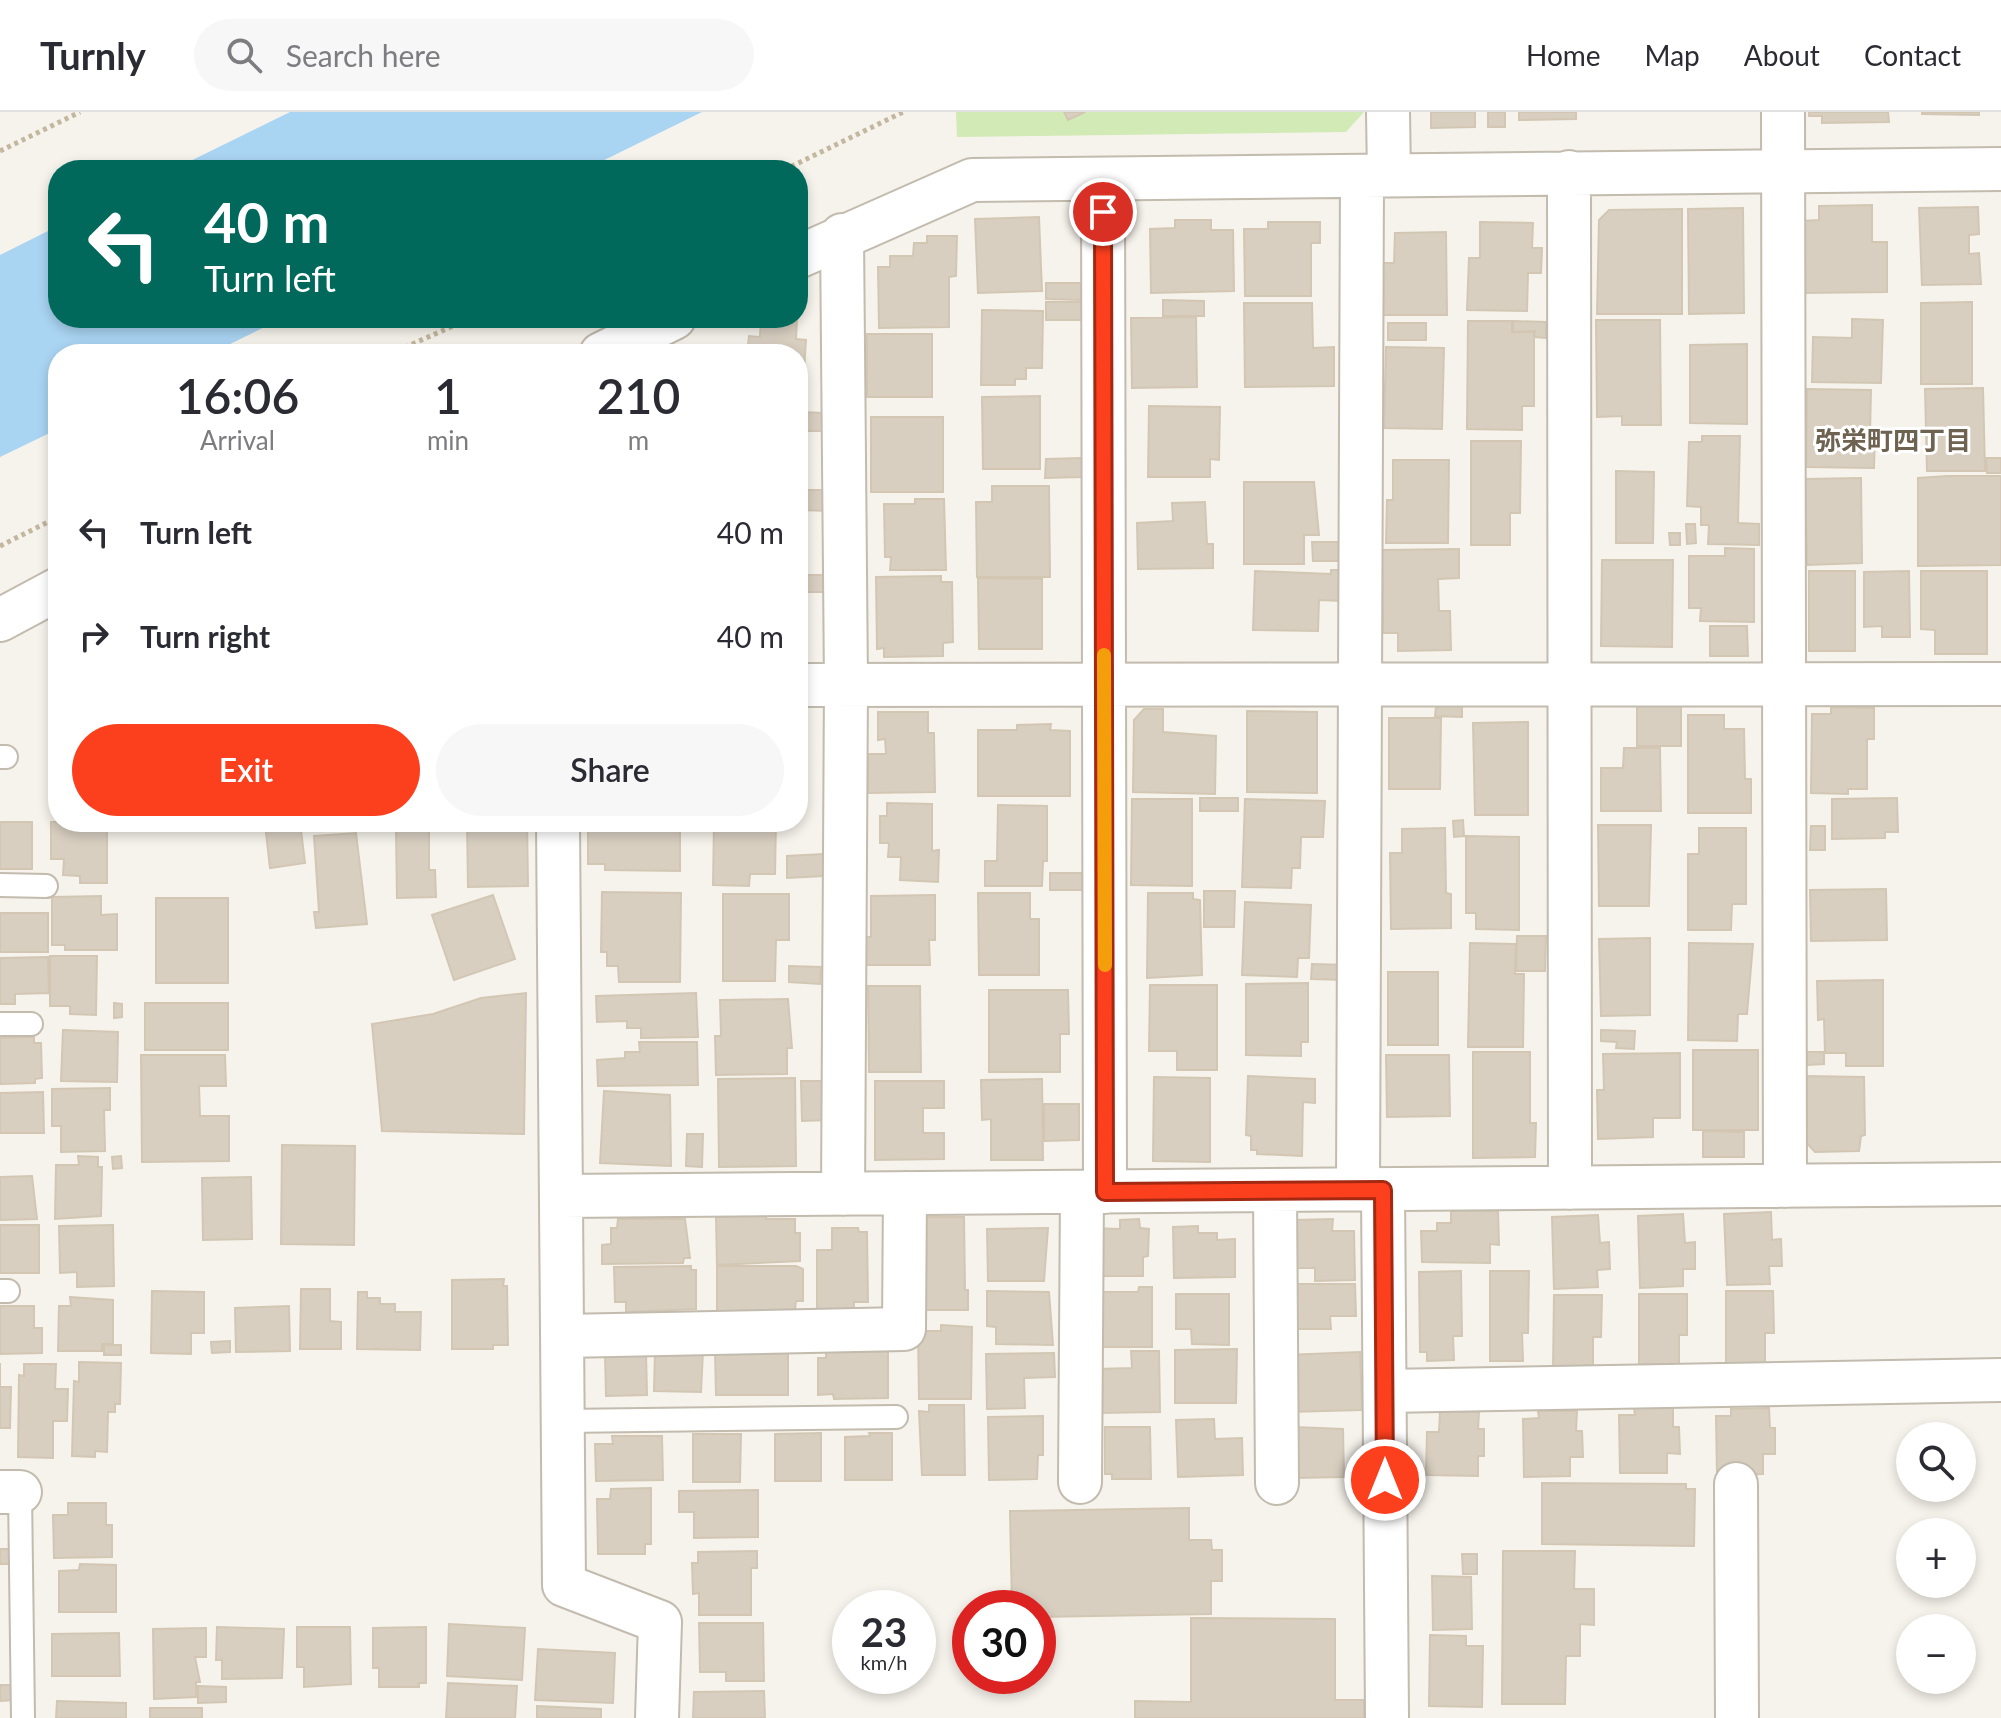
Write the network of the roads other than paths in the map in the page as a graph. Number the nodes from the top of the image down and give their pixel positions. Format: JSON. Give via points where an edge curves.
{"nodes":[{"id":1,"x":1388,"y":112,"type":"edge"},
{"id":2,"x":1783,"y":112,"type":"edge"},
{"id":3,"x":2001,"y":169,"type":"edge"},
{"id":4,"x":1783,"y":170,"type":"junction"},
{"id":5,"x":1569,"y":172,"type":"junction"},
{"id":6,"x":1376,"y":176,"type":"junction"},
{"id":7,"x":1103,"y":180,"type":"junction"},
{"id":8,"x":842,"y":235,"type":"junction"},
{"id":9,"x":808,"y":252,"type":"edge"},
{"id":10,"x":654,"y":328,"type":"edge"},
{"id":11,"x":621,"y":344,"type":"edge"},
{"id":12,"x":48,"y":594,"type":"edge"},
{"id":13,"x":0,"y":620,"type":"edge"},
{"id":14,"x":846,"y":684,"type":"junction"},
{"id":15,"x":1784,"y":684,"type":"junction"},
{"id":16,"x":2001,"y":684,"type":"edge"},
{"id":17,"x":808,"y":685,"type":"edge"},
{"id":18,"x":1363,"y":685,"type":"junction"},
{"id":19,"x":1104,"y":687,"type":"junction"},
{"id":20,"x":1570,"y":687,"type":"junction"},
{"id":21,"x":558,"y":832,"type":"edge"},
{"id":22,"x":0,"y":885,"type":"edge"},
{"id":23,"x":46,"y":886,"type":"dead end"},
{"id":24,"x":0,"y":1024,"type":"edge"},
{"id":25,"x":31,"y":1024,"type":"dead end"},
{"id":26,"x":2001,"y":1184,"type":"edge"},
{"id":27,"x":1785,"y":1186,"type":"junction"},
{"id":28,"x":1570,"y":1188,"type":"junction"},
{"id":29,"x":1371,"y":1189,"type":"junction"},
{"id":30,"x":1275,"y":1191,"type":"junction"},
{"id":31,"x":1093,"y":1192,"type":"junction"},
{"id":32,"x":905,"y":1193,"type":"junction"},
{"id":33,"x":843,"y":1194,"type":"junction"},
{"id":34,"x":563,"y":1196,"type":"junction"},
{"id":35,"x":564,"y":1336,"type":"junction"},
{"id":36,"x":2001,"y":1380,"type":"edge"},
{"id":37,"x":1385,"y":1391,"type":"junction"},
{"id":38,"x":896,"y":1417,"type":"dead end"},
{"id":39,"x":563,"y":1421,"type":"junction"},
{"id":40,"x":1080,"y":1482,"type":"dead end"},
{"id":41,"x":1277,"y":1483,"type":"dead end"},
{"id":42,"x":1736,"y":1484,"type":"dead end"},
{"id":43,"x":10,"y":1492,"type":"edge"},
{"id":44,"x":23,"y":1718,"type":"edge"},
{"id":45,"x":657,"y":1718,"type":"edge"},
{"id":46,"x":1387,"y":1718,"type":"edge"},
{"id":47,"x":1737,"y":1718,"type":"edge"}],
"edges":[{"from":1,"to":6,"type":"street"},
{"from":2,"to":4,"type":"street"},
{"from":3,"to":4,"type":"street"},
{"from":4,"to":5,"type":"street"},
{"from":4,"to":15,"type":"street"},
{"from":5,"to":6,"type":"street"},
{"from":5,"to":20,"type":"street"},
{"from":6,"to":7,"type":"street"},
{"from":6,"to":18,"type":"street"},
{"from":7,"to":8,"type":"street","via":[[972,180]]},
{"from":7,"to":19,"type":"street"},
{"from":8,"to":9,"type":"street"},
{"from":8,"to":14,"type":"street"},
{"from":10,"to":11,"type":"street"},
{"from":12,"to":13,"type":"street"},
{"from":14,"to":17,"type":"street"},
{"from":14,"to":19,"type":"street"},
{"from":14,"to":33,"type":"street"},
{"from":15,"to":16,"type":"street"},
{"from":15,"to":20,"type":"street"},
{"from":15,"to":27,"type":"street"},
{"from":18,"to":19,"type":"street"},
{"from":18,"to":20,"type":"street"},
{"from":18,"to":29,"type":"street"},
{"from":19,"to":31,"type":"street"},
{"from":20,"to":28,"type":"street"},
{"from":21,"to":34,"type":"street"},
{"from":22,"to":23,"type":"lane"},
{"from":24,"to":25,"type":"lane"},
{"from":26,"to":27,"type":"street"},
{"from":27,"to":28,"type":"street"},
{"from":28,"to":29,"type":"street"},
{"from":29,"to":30,"type":"street"},
{"from":29,"to":37,"type":"street"},
{"from":30,"to":31,"type":"street"},
{"from":30,"to":41,"type":"street"},
{"from":31,"to":32,"type":"street"},
{"from":31,"to":40,"type":"street"},
{"from":32,"to":33,"type":"street"},
{"from":32,"to":35,"type":"street","via":[[904,1329]]},
{"from":33,"to":34,"type":"street"},
{"from":34,"to":35,"type":"street"},
{"from":35,"to":39,"type":"street"},
{"from":36,"to":37,"type":"street"},
{"from":37,"to":46,"type":"street"},
{"from":38,"to":39,"type":"lane"},
{"from":39,"to":45,"type":"street","via":[[564,1585],[660,1622]]},
{"from":42,"to":47,"type":"street"},
{"from":43,"to":44,"type":"lane"}]}
